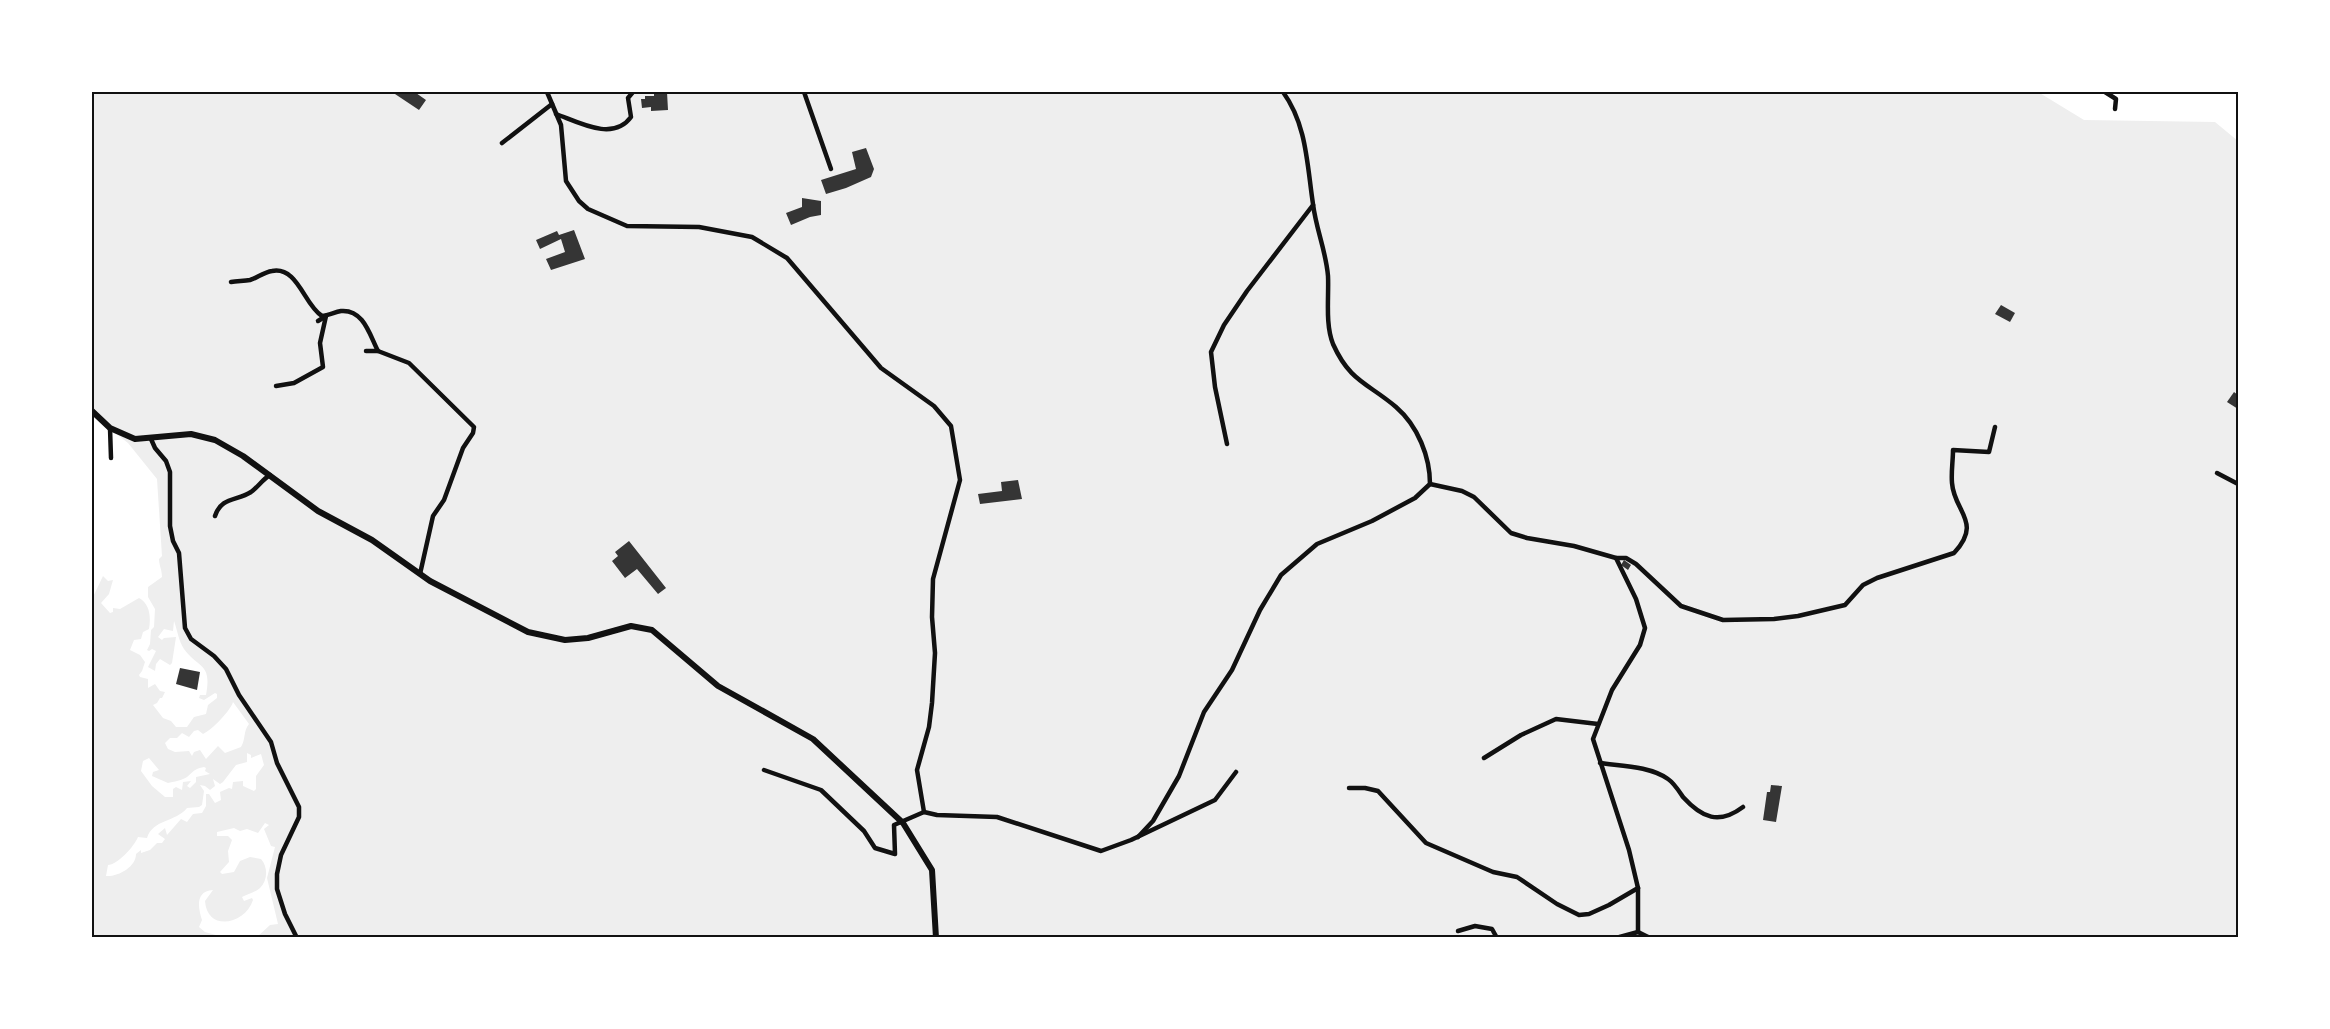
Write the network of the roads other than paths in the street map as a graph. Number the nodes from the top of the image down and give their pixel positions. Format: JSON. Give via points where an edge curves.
{"nodes":[{"id":1,"x":547,"y":92,"type":"edge"},
{"id":2,"x":633,"y":92,"type":"edge"},
{"id":3,"x":804,"y":92,"type":"edge"},
{"id":4,"x":1283,"y":92,"type":"edge"},
{"id":5,"x":2106,"y":92,"type":"edge"},
{"id":6,"x":552,"y":104,"type":"junction"},
{"id":7,"x":2115,"y":109,"type":"dead end"},
{"id":8,"x":556,"y":114,"type":"junction"},
{"id":9,"x":502,"y":143,"type":"dead end"},
{"id":10,"x":831,"y":169,"type":"dead end"},
{"id":11,"x":1313,"y":205,"type":"junction"},
{"id":12,"x":231,"y":282,"type":"dead end"},
{"id":13,"x":326,"y":316,"type":"junction"},
{"id":14,"x":318,"y":321,"type":"dead end"},
{"id":15,"x":366,"y":351,"type":"dead end"},
{"id":16,"x":378,"y":351,"type":"junction"},
{"id":17,"x":276,"y":386,"type":"dead end"},
{"id":18,"x":92,"y":411,"type":"edge"},
{"id":19,"x":1995,"y":427,"type":"dead end"},
{"id":20,"x":110,"y":428,"type":"junction"},
{"id":21,"x":151,"y":439,"type":"junction"},
{"id":22,"x":1227,"y":444,"type":"dead end"},
{"id":23,"x":111,"y":458,"type":"dead end"},
{"id":24,"x":2217,"y":473,"type":"dead end"},
{"id":25,"x":270,"y":475,"type":"junction"},
{"id":26,"x":1430,"y":484,"type":"junction"},
{"id":27,"x":2238,"y":484,"type":"edge"},
{"id":28,"x":215,"y":516,"type":"dead end"},
{"id":29,"x":1616,"y":558,"type":"junction"},
{"id":30,"x":420,"y":574,"type":"junction"},
{"id":31,"x":1598,"y":724,"type":"junction"},
{"id":32,"x":1484,"y":758,"type":"dead end"},
{"id":33,"x":1600,"y":763,"type":"junction"},
{"id":34,"x":764,"y":770,"type":"dead end"},
{"id":35,"x":1236,"y":772,"type":"dead end"},
{"id":36,"x":1349,"y":788,"type":"dead end"},
{"id":37,"x":1743,"y":807,"type":"dead end"},
{"id":38,"x":924,"y":812,"type":"junction"},
{"id":39,"x":903,"y":823,"type":"junction"},
{"id":40,"x":1138,"y":837,"type":"junction"},
{"id":41,"x":1638,"y":888,"type":"junction"},
{"id":42,"x":1458,"y":931,"type":"dead end"},
{"id":43,"x":1638,"y":932,"type":"junction"},
{"id":44,"x":297,"y":938,"type":"edge"},
{"id":45,"x":936,"y":938,"type":"edge"},
{"id":46,"x":1497,"y":938,"type":"edge"},
{"id":47,"x":1616,"y":938,"type":"edge"},
{"id":48,"x":1650,"y":938,"type":"edge"}],
"edges":[{"from":1,"to":6,"type":"street"},
{"from":2,"to":8,"type":"street","via":[[628,98],[631,117],[616,127],[592,128]]},
{"from":3,"to":10,"type":"street"},
{"from":4,"to":11,"type":"street","via":[[1293,106],[1303,135]]},
{"from":5,"to":7,"type":"street","via":[[2116,99]]},
{"from":6,"to":8,"type":"street"},
{"from":6,"to":9,"type":"street"},
{"from":8,"to":38,"type":"street","via":[[561,125],[566,181],[588,209],[627,226],[699,227],[752,237],[787,258],[858,345],[881,368],[934,406],[951,426],[960,480],[933,579],[932,703],[917,770]]},
{"from":11,"to":22,"type":"street","via":[[1247,291],[1211,352]]},
{"from":11,"to":26,"type":"street","via":[[1327,265],[1332,341],[1358,381],[1398,408],[1413,428],[1429,460]]},
{"from":12,"to":13,"type":"street","via":[[281,271],[299,286],[313,309]]},
{"from":13,"to":14,"type":"street"},
{"from":13,"to":16,"type":"street","via":[[353,313],[365,324]]},
{"from":13,"to":17,"type":"street","via":[[320,343],[323,367],[294,383]]},
{"from":15,"to":16,"type":"street"},
{"from":16,"to":30,"type":"street","via":[[409,363],[474,427],[444,500],[433,516]]},
{"from":18,"to":20,"type":"main road"},
{"from":19,"to":29,"type":"street","via":[[1989,452],[1953,450],[1952,485],[1967,526],[1962,544],[1954,553],[1863,585],[1845,605],[1774,619],[1723,620],[1681,606],[1633,561]]},
{"from":20,"to":21,"type":"main road","via":[[135,439]]},
{"from":20,"to":23,"type":"street"},
{"from":21,"to":25,"type":"main road","via":[[205,436]]},
{"from":21,"to":44,"type":"street","via":[[170,472],[170,526],[179,553],[184,628],[226,669],[268,736],[299,807],[299,817],[281,855],[277,874],[285,914]]},
{"from":24,"to":27,"type":"street"},
{"from":25,"to":28,"type":"street","via":[[253,491],[222,504]]},
{"from":25,"to":30,"type":"main road","via":[[318,511],[372,540]]},
{"from":26,"to":29,"type":"street","via":[[1474,497],[1511,533]]},
{"from":26,"to":40,"type":"street","via":[[1415,498],[1317,544],[1281,575],[1232,670],[1204,712],[1179,776],[1154,821]]},
{"from":29,"to":31,"type":"street","via":[[1645,628]]},
{"from":30,"to":39,"type":"main road","via":[[516,626],[553,639],[588,638],[631,626],[652,630],[718,686],[813,739]]},
{"from":31,"to":32,"type":"street","via":[[1556,719]]},
{"from":31,"to":33,"type":"street","via":[[1593,739]]},
{"from":33,"to":37,"type":"street","via":[[1652,771],[1669,779],[1706,817],[1730,818]]},
{"from":33,"to":41,"type":"street"},
{"from":34,"to":39,"type":"street","via":[[821,790],[864,831],[875,848],[895,854],[894,825]]},
{"from":35,"to":40,"type":"street","via":[[1215,800]]},
{"from":36,"to":41,"type":"street","via":[[1378,791],[1426,843],[1493,872],[1517,877],[1579,915],[1609,905]]},
{"from":38,"to":39,"type":"street"},
{"from":38,"to":40,"type":"street","via":[[997,817],[1099,850]]},
{"from":39,"to":45,"type":"main road","via":[[932,870]]},
{"from":41,"to":43,"type":"street"},
{"from":42,"to":46,"type":"street","via":[[1492,929]]},
{"from":43,"to":47,"type":"street"},
{"from":43,"to":48,"type":"street"}]}
